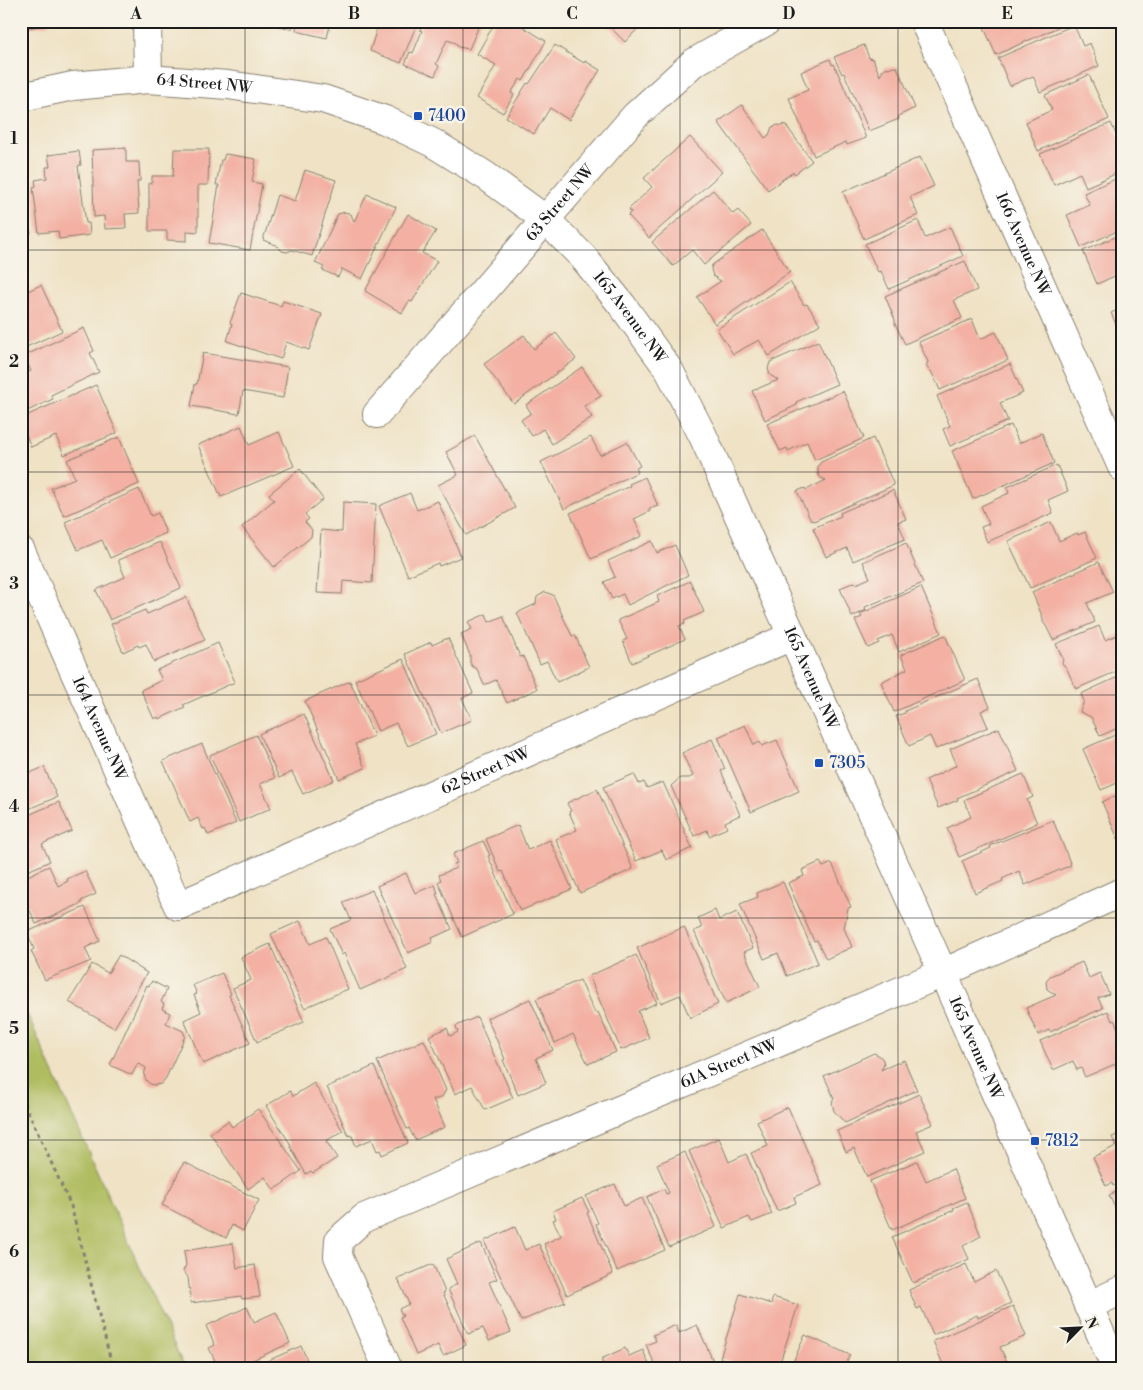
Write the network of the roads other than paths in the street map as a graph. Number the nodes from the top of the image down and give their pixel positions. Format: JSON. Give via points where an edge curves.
{"nodes":[{"id":1,"x":146,"y":21,"type":"edge"},
{"id":2,"x":767,"y":21,"type":"edge"},
{"id":3,"x":924,"y":21,"type":"edge"},
{"id":4,"x":148,"y":80,"type":"junction"},
{"id":5,"x":21,"y":97,"type":"edge"},
{"id":6,"x":384,"y":120,"type":"joint"},
{"id":7,"x":545,"y":219,"type":"junction"},
{"id":8,"x":377,"y":414,"type":"dead end"},
{"id":9,"x":1122,"y":467,"type":"edge"},
{"id":10,"x":21,"y":551,"type":"edge"},
{"id":11,"x":792,"y":636,"type":"junction"},
{"id":12,"x":1122,"y":892,"type":"edge"},
{"id":13,"x":178,"y":906,"type":"joint"},
{"id":14,"x":943,"y":973,"type":"junction"},
{"id":15,"x":1122,"y":1290,"type":"edge"},
{"id":16,"x":1088,"y":1306,"type":"junction"},
{"id":17,"x":388,"y":1369,"type":"edge"},
{"id":18,"x":1116,"y":1369,"type":"edge"}],
"edges":[{"from":1,"to":4,"type":"street"},
{"from":2,"to":7,"type":"street","name":"63 Street NW","via":[[693,63],[636,115]]},
{"from":3,"to":9,"type":"street","name":"166 Avenue NW"},
{"from":4,"to":5,"type":"street","name":"64 Street NW","via":[[73,86]]},
{"from":4,"to":6,"type":"street","name":"64 Street NW","via":[[228,85],[323,99]]},
{"from":6,"to":7,"type":"street","name":"165 Avenue NW","via":[[433,142]]},
{"from":7,"to":8,"type":"street","name":"63 Street NW"},
{"from":7,"to":11,"type":"street","name":"165 Avenue NW","via":[[583,257],[669,370],[703,436]]},
{"from":10,"to":13,"type":"street","name":"164 Avenue NW"},
{"from":11,"to":13,"type":"street","name":"62 Street NW"},
{"from":11,"to":14,"type":"street","name":"165 Avenue NW"},
{"from":12,"to":14,"type":"street","name":"61A Street NW"},
{"from":14,"to":16,"type":"street","name":"165 Avenue NW"},
{"from":14,"to":17,"type":"street","name":"61A Street NW","via":[[364,1218],[339,1240],[338,1256]]},
{"from":15,"to":16,"type":"street"},
{"from":16,"to":18,"type":"street","name":"165 Avenue NW"}]}
